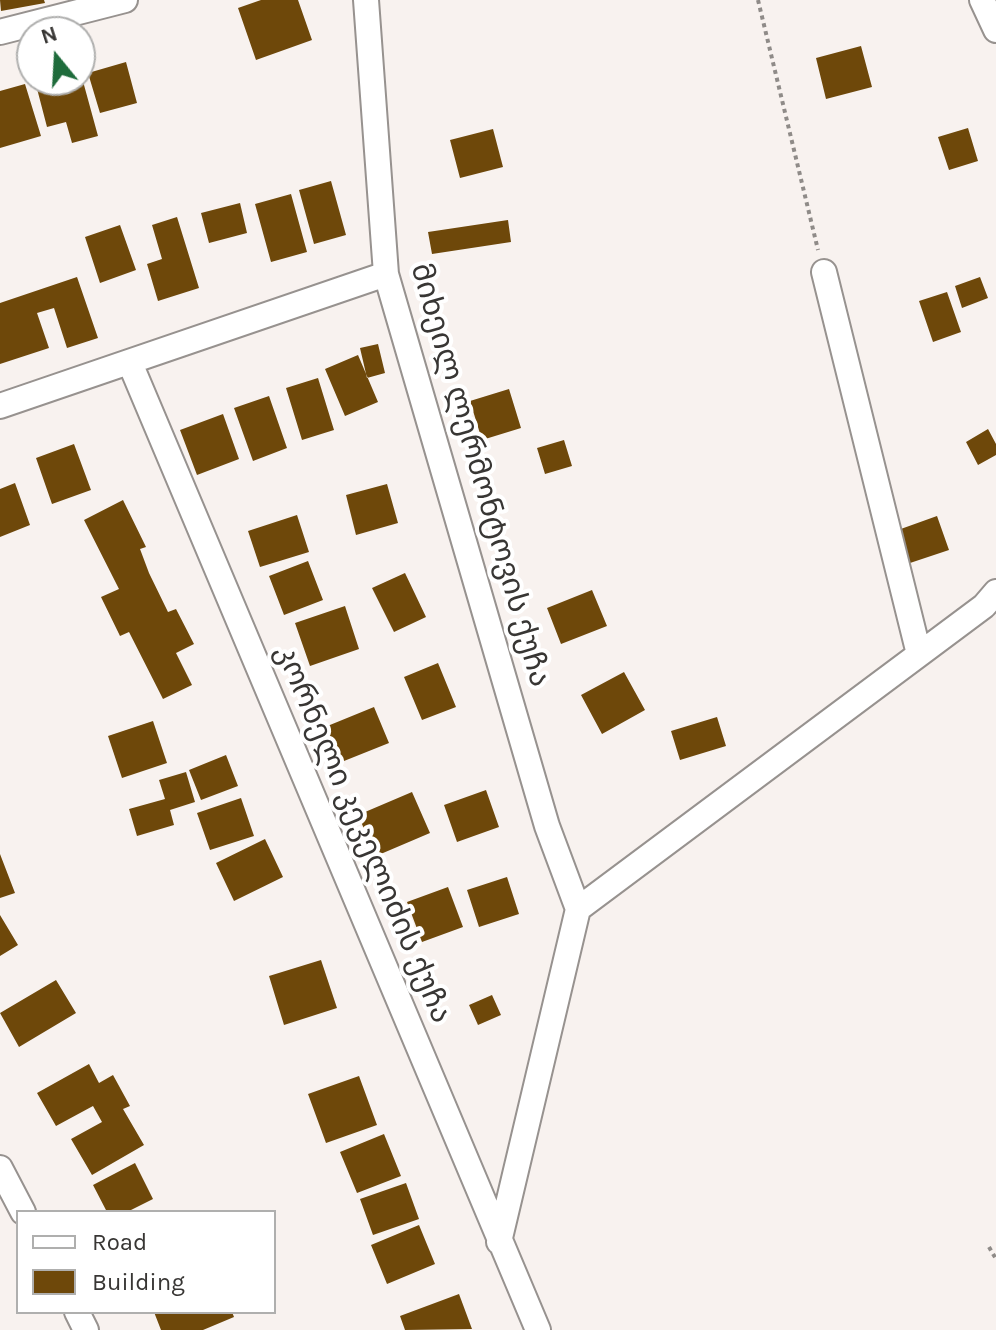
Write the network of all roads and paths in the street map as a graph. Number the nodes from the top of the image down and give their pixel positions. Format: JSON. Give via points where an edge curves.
{"nodes":[{"id":1,"x":125,"y":0,"type":"edge"},
{"id":2,"x":366,"y":0,"type":"edge"},
{"id":3,"x":758,"y":0,"type":"edge"},
{"id":4,"x":982,"y":0,"type":"edge"},
{"id":5,"x":996,"y":30,"type":"edge"},
{"id":6,"x":0,"y":32,"type":"edge"},
{"id":7,"x":824,"y":272,"type":"joint"},
{"id":8,"x":386,"y":274,"type":"junction"},
{"id":9,"x":130,"y":363,"type":"junction"},
{"id":10,"x":0,"y":406,"type":"edge"},
{"id":11,"x":996,"y":592,"type":"edge"},
{"id":12,"x":919,"y":654,"type":"junction"},
{"id":13,"x":578,"y":909,"type":"junction"},
{"id":14,"x":0,"y":1168,"type":"edge"},
{"id":15,"x":22,"y":1210,"type":"edge"},
{"id":16,"x":499,"y":1242,"type":"junction"},
{"id":17,"x":989,"y":1247,"type":"dead end"},
{"id":18,"x":996,"y":1259,"type":"edge"},
{"id":19,"x":538,"y":1330,"type":"edge"}],
"edges":[{"from":1,"to":6,"type":"street"},
{"from":2,"to":8,"type":"street","name":"მიხეილ ლერმონტოვის ქუჩა"},
{"from":3,"to":7,"type":"path"},
{"from":4,"to":5,"type":"street"},
{"from":7,"to":12,"type":"street"},
{"from":8,"to":9,"type":"street"},
{"from":8,"to":13,"type":"street","name":"მიხეილ ლერმონტოვის ქუჩა","via":[[547,826]]},
{"from":9,"to":10,"type":"street"},
{"from":9,"to":16,"type":"street","name":"კორნელი კეკელიძის ქუჩა"},
{"from":11,"to":12,"type":"street"},
{"from":12,"to":13,"type":"street"},
{"from":13,"to":16,"type":"street"},
{"from":14,"to":15,"type":"street"},
{"from":16,"to":19,"type":"street","name":"კორნელი კეკელიძის ქუჩა"},
{"from":17,"to":18,"type":"path"}]}
